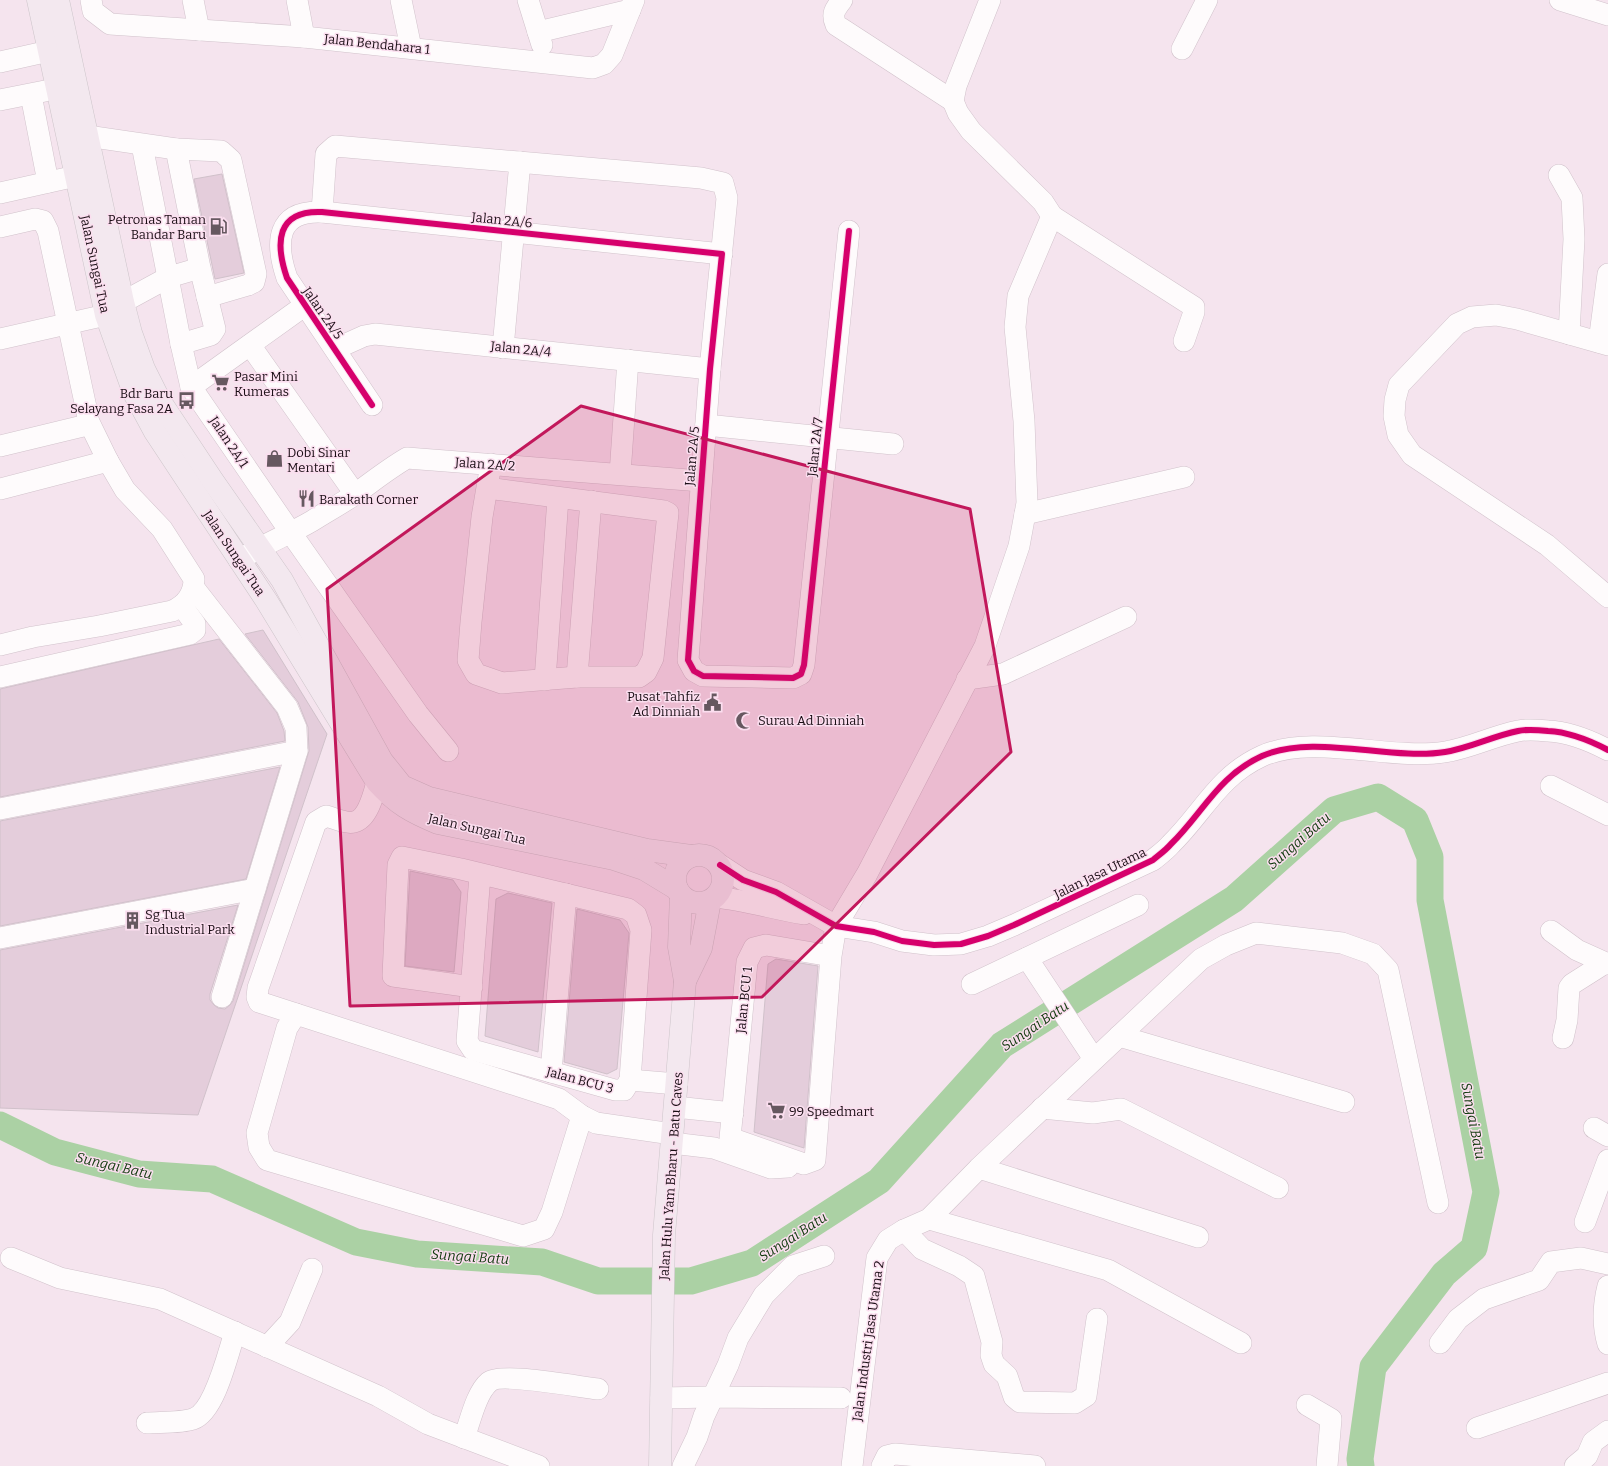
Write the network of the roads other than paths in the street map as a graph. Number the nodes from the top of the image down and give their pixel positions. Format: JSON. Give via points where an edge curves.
{"nodes":[{"id":1,"x":38,"y":0,"type":"edge"},
{"id":2,"x":58,"y":0,"type":"edge"},
{"id":3,"x":91,"y":0,"type":"edge"},
{"id":4,"x":193,"y":0,"type":"edge"},
{"id":5,"x":297,"y":0,"type":"edge"},
{"id":6,"x":402,"y":0,"type":"edge"},
{"id":7,"x":528,"y":0,"type":"edge"},
{"id":8,"x":842,"y":0,"type":"edge"},
{"id":9,"x":990,"y":0,"type":"edge"},
{"id":10,"x":1207,"y":0,"type":"edge"},
{"id":11,"x":1560,"y":0,"type":"edge"},
{"id":12,"x":632,"y":5,"type":"edge"},
{"id":13,"x":1608,"y":15,"type":"edge"},
{"id":14,"x":199,"y":30,"type":"junction"},
{"id":15,"x":538,"y":32,"type":"junction"},
{"id":16,"x":304,"y":37,"type":"junction"},
{"id":17,"x":411,"y":48,"type":"junction"},
{"id":18,"x":1182,"y":49,"type":"dead end"},
{"id":19,"x":49,"y":50,"type":"junction"},
{"id":20,"x":0,"y":62,"type":"edge"},
{"id":21,"x":547,"y":63,"type":"junction"},
{"id":22,"x":57,"y":88,"type":"junction"},
{"id":23,"x":32,"y":95,"type":"junction"},
{"id":24,"x":0,"y":100,"type":"edge"},
{"id":25,"x":953,"y":101,"type":"junction"},
{"id":26,"x":87,"y":136,"type":"junction"},
{"id":27,"x":142,"y":145,"type":"junction"},
{"id":28,"x":176,"y":149,"type":"junction"},
{"id":29,"x":520,"y":162,"type":"junction"},
{"id":30,"x":76,"y":176,"type":"junction"},
{"id":31,"x":1559,"y":176,"type":"dead end"},
{"id":32,"x":48,"y":182,"type":"junction"},
{"id":33,"x":0,"y":192,"type":"edge"},
{"id":34,"x":322,"y":212,"type":"junction"},
{"id":35,"x":1052,"y":216,"type":"junction"},
{"id":36,"x":284,"y":226,"type":"joint"},
{"id":37,"x":0,"y":227,"type":"edge"},
{"id":38,"x":849,"y":231,"type":"dead end"},
{"id":39,"x":513,"y":233,"type":"junction"},
{"id":40,"x":722,"y":254,"type":"junction"},
{"id":41,"x":200,"y":268,"type":"junction"},
{"id":42,"x":1608,"y":274,"type":"edge"},
{"id":43,"x":168,"y":278,"type":"junction"},
{"id":44,"x":206,"y":297,"type":"junction"},
{"id":45,"x":124,"y":302,"type":"junction"},
{"id":46,"x":304,"y":306,"type":"junction"},
{"id":47,"x":106,"y":315,"type":"junction"},
{"id":48,"x":67,"y":324,"type":"junction"},
{"id":49,"x":1569,"y":334,"type":"junction"},
{"id":50,"x":0,"y":339,"type":"edge"},
{"id":51,"x":1184,"y":341,"type":"dead end"},
{"id":52,"x":181,"y":344,"type":"junction"},
{"id":53,"x":1604,"y":344,"type":"edge"},
{"id":54,"x":250,"y":345,"type":"junction"},
{"id":55,"x":503,"y":348,"type":"junction"},
{"id":56,"x":335,"y":349,"type":"junction"},
{"id":57,"x":628,"y":360,"type":"junction"},
{"id":58,"x":710,"y":369,"type":"junction"},
{"id":59,"x":192,"y":387,"type":"junction"},
{"id":60,"x":372,"y":406,"type":"dead end"},
{"id":61,"x":88,"y":420,"type":"junction"},
{"id":62,"x":706,"y":425,"type":"junction"},
{"id":63,"x":827,"y":437,"type":"junction"},
{"id":64,"x":893,"y":444,"type":"dead end"},
{"id":65,"x":0,"y":446,"type":"edge"},
{"id":66,"x":108,"y":461,"type":"junction"},
{"id":67,"x":491,"y":464,"type":"junction"},
{"id":68,"x":620,"y":474,"type":"junction"},
{"id":69,"x":1184,"y":476,"type":"dead end"},
{"id":70,"x":701,"y":481,"type":"junction"},
{"id":71,"x":488,"y":488,"type":"junction"},
{"id":72,"x":0,"y":489,"type":"edge"},
{"id":73,"x":355,"y":494,"type":"junction"},
{"id":74,"x":558,"y":498,"type":"junction"},
{"id":75,"x":591,"y":501,"type":"junction"},
{"id":76,"x":1025,"y":514,"type":"junction"},
{"id":77,"x":291,"y":533,"type":"junction"},
{"id":78,"x":264,"y":555,"type":"junction"},
{"id":79,"x":239,"y":560,"type":"junction"},
{"id":80,"x":251,"y":578,"type":"junction"},
{"id":81,"x":694,"y":579,"type":"junction"},
{"id":82,"x":662,"y":581,"type":"junction"},
{"id":83,"x":194,"y":588,"type":"junction"},
{"id":84,"x":1608,"y":597,"type":"edge"},
{"id":85,"x":182,"y":606,"type":"junction"},
{"id":86,"x":1126,"y":617,"type":"dead end"},
{"id":87,"x":0,"y":645,"type":"edge"},
{"id":88,"x":688,"y":660,"type":"joint"},
{"id":89,"x":0,"y":677,"type":"edge"},
{"id":90,"x":577,"y":677,"type":"junction"},
{"id":91,"x":967,"y":679,"type":"junction"},
{"id":92,"x":545,"y":680,"type":"junction"},
{"id":93,"x":1608,"y":750,"type":"edge"},
{"id":94,"x":297,"y":751,"type":"junction"},
{"id":95,"x":448,"y":751,"type":"dead end"},
{"id":96,"x":377,"y":782,"type":"junction"},
{"id":97,"x":1551,"y":786,"type":"dead end"},
{"id":98,"x":0,"y":809,"type":"edge"},
{"id":99,"x":1608,"y":816,"type":"edge"},
{"id":100,"x":691,"y":856,"type":"junction"},
{"id":101,"x":720,"y":865,"type":"junction"},
{"id":102,"x":480,"y":875,"type":"junction"},
{"id":103,"x":255,"y":890,"type":"junction"},
{"id":104,"x":679,"y":892,"type":"junction"},
{"id":105,"x":566,"y":894,"type":"junction"},
{"id":106,"x":713,"y":899,"type":"junction"},
{"id":107,"x":1138,"y":905,"type":"dead end"},
{"id":108,"x":814,"y":915,"type":"junction"},
{"id":109,"x":836,"y":926,"type":"junction"},
{"id":110,"x":1551,"y":931,"type":"dead end"},
{"id":111,"x":0,"y":938,"type":"edge"},
{"id":112,"x":831,"y":956,"type":"junction"},
{"id":113,"x":1027,"y":958,"type":"junction"},
{"id":114,"x":1606,"y":963,"type":"edge"},
{"id":115,"x":685,"y":981,"type":"junction"},
{"id":116,"x":972,"y":984,"type":"dead end"},
{"id":117,"x":472,"y":988,"type":"junction"},
{"id":118,"x":222,"y":997,"type":"dead end"},
{"id":119,"x":296,"y":1014,"type":"junction"},
{"id":120,"x":1119,"y":1036,"type":"junction"},
{"id":121,"x":1563,"y":1038,"type":"dead end"},
{"id":122,"x":1094,"y":1059,"type":"junction"},
{"id":123,"x":551,"y":1072,"type":"junction"},
{"id":124,"x":630,"y":1080,"type":"junction"},
{"id":125,"x":677,"y":1084,"type":"junction"},
{"id":126,"x":1344,"y":1102,"type":"dead end"},
{"id":127,"x":675,"y":1107,"type":"junction"},
{"id":128,"x":1042,"y":1108,"type":"junction"},
{"id":129,"x":732,"y":1113,"type":"junction"},
{"id":130,"x":582,"y":1116,"type":"junction"},
{"id":131,"x":672,"y":1138,"type":"junction"},
{"id":132,"x":1608,"y":1160,"type":"edge"},
{"id":133,"x":788,"y":1167,"type":"dead end"},
{"id":134,"x":979,"y":1168,"type":"junction"},
{"id":135,"x":1278,"y":1188,"type":"dead end"},
{"id":136,"x":1438,"y":1202,"type":"dead end"},
{"id":137,"x":929,"y":1219,"type":"junction"},
{"id":138,"x":1585,"y":1222,"type":"dead end"},
{"id":139,"x":904,"y":1230,"type":"junction"},
{"id":140,"x":1198,"y":1237,"type":"dead end"},
{"id":141,"x":824,"y":1256,"type":"dead end"},
{"id":142,"x":11,"y":1258,"type":"dead end"},
{"id":143,"x":1608,"y":1264,"type":"edge"},
{"id":144,"x":312,"y":1269,"type":"dead end"},
{"id":145,"x":1608,"y":1286,"type":"edge"},
{"id":146,"x":1097,"y":1319,"type":"dead end"},
{"id":147,"x":235,"y":1332,"type":"junction"},
{"id":148,"x":1241,"y":1343,"type":"dead end"},
{"id":149,"x":1440,"y":1343,"type":"dead end"},
{"id":150,"x":1608,"y":1344,"type":"edge"},
{"id":151,"x":267,"y":1347,"type":"junction"},
{"id":152,"x":1608,"y":1383,"type":"edge"},
{"id":153,"x":598,"y":1389,"type":"dead end"},
{"id":154,"x":712,"y":1397,"type":"junction"},
{"id":155,"x":662,"y":1398,"type":"junction"},
{"id":156,"x":841,"y":1398,"type":"dead end"},
{"id":157,"x":1307,"y":1405,"type":"dead end"},
{"id":158,"x":147,"y":1423,"type":"dead end"},
{"id":159,"x":1477,"y":1428,"type":"dead end"},
{"id":160,"x":1608,"y":1432,"type":"edge"},
{"id":161,"x":464,"y":1438,"type":"junction"},
{"id":162,"x":539,"y":1466,"type":"edge"},
{"id":163,"x":660,"y":1466,"type":"edge"},
{"id":164,"x":683,"y":1466,"type":"edge"},
{"id":165,"x":852,"y":1466,"type":"edge"},
{"id":166,"x":882,"y":1466,"type":"edge"},
{"id":167,"x":1035,"y":1466,"type":"edge"},
{"id":168,"x":1327,"y":1466,"type":"edge"},
{"id":169,"x":1575,"y":1466,"type":"edge"}],
"edges":[{"from":1,"to":19,"type":"main road","name":"Jalan Sungai Tua"},
{"from":2,"to":26,"type":"main road","name":"Jalan Sungai Tua"},
{"from":3,"to":14,"type":"street","name":"Jalan Bendahara 1","via":[[93,11],[110,24]]},
{"from":4,"to":14,"type":"street"},
{"from":5,"to":16,"type":"street"},
{"from":6,"to":17,"type":"street"},
{"from":7,"to":15,"type":"street"},
{"from":8,"to":25,"type":"street","via":[[834,12],[836,25]]},
{"from":9,"to":25,"type":"street","via":[[956,86]]},
{"from":10,"to":18,"type":"street"},
{"from":11,"to":13,"type":"street"},
{"from":12,"to":15,"type":"street"},
{"from":12,"to":21,"type":"street","name":"Jalan Bendahara 1","via":[[612,55],[604,64],[594,68]]},
{"from":14,"to":16,"type":"street","name":"Jalan Bendahara 1"},
{"from":15,"to":21,"type":"street"},
{"from":16,"to":17,"type":"street","name":"Jalan Bendahara 1"},
{"from":17,"to":21,"type":"street","name":"Jalan Bendahara 1"},
{"from":19,"to":20,"type":"street"},
{"from":19,"to":22,"type":"main road","name":"Jalan Sungai Tua"},
{"from":22,"to":23,"type":"street"},
{"from":22,"to":30,"type":"main road","name":"Jalan Sungai Tua"},
{"from":23,"to":24,"type":"street"},
{"from":23,"to":32,"type":"street"},
{"from":25,"to":35,"type":"street","via":[[970,131],[1043,202]]},
{"from":26,"to":27,"type":"street"},
{"from":26,"to":45,"type":"main road","name":"Jalan Sungai Tua"},
{"from":27,"to":28,"type":"street"},
{"from":27,"to":43,"type":"street","name":"Jalan 2A/1"},
{"from":28,"to":41,"type":"street"},
{"from":28,"to":44,"type":"street","via":[[221,151],[231,160],[256,274],[254,282]]},
{"from":29,"to":34,"type":"street","via":[[335,146],[326,154]]},
{"from":29,"to":39,"type":"street"},
{"from":29,"to":40,"type":"street","name":"Jalan 2A/5","via":[[702,178],[723,183],[727,198]]},
{"from":30,"to":32,"type":"street"},
{"from":30,"to":47,"type":"main road","name":"Jalan Sungai Tua"},
{"from":31,"to":49,"type":"street","via":[[1572,198],[1573,212]]},
{"from":32,"to":33,"type":"street"},
{"from":34,"to":36,"type":"street","name":"Jalan 2A/6","via":[[296,216]]},
{"from":34,"to":39,"type":"street","name":"Jalan 2A/6"},
{"from":35,"to":51,"type":"street","via":[[1194,308]]},
{"from":35,"to":76,"type":"street","via":[[1018,296],[1015,328],[1024,421],[1027,503]]},
{"from":36,"to":46,"type":"street","name":"Jalan 2A/5","via":[[280,240],[283,265],[292,288]]},
{"from":37,"to":48,"type":"street","via":[[35,220],[43,221],[48,230]]},
{"from":38,"to":63,"type":"street","name":"Jalan 2A/7"},
{"from":39,"to":40,"type":"street","name":"Jalan 2A/6"},
{"from":39,"to":55,"type":"street"},
{"from":40,"to":58,"type":"street","name":"Jalan 2A/5"},
{"from":41,"to":43,"type":"street"},
{"from":41,"to":44,"type":"street"},
{"from":42,"to":53,"type":"street"},
{"from":43,"to":45,"type":"street"},
{"from":43,"to":52,"type":"street","name":"Jalan 2A/1"},
{"from":44,"to":52,"type":"street","via":[[215,329],[211,335]]},
{"from":45,"to":78,"type":"main road","name":"Jalan Sungai Tua","via":[[131,333],[144,369],[160,401]]},
{"from":46,"to":54,"type":"street"},
{"from":46,"to":56,"type":"street","name":"Jalan 2A/5"},
{"from":47,"to":48,"type":"street"},
{"from":47,"to":79,"type":"main road","name":"Jalan Sungai Tua","via":[[134,393],[151,425]]},
{"from":48,"to":50,"type":"street"},
{"from":48,"to":61,"type":"street"},
{"from":49,"to":53,"type":"street"},
{"from":49,"to":84,"type":"street","via":[[1496,315],[1472,317],[1457,324],[1398,385],[1394,416],[1398,435],[1412,455],[1547,545]]},
{"from":52,"to":59,"type":"street","name":"Jalan 2A/1"},
{"from":54,"to":59,"type":"street"},
{"from":54,"to":73,"type":"street"},
{"from":55,"to":56,"type":"street","name":"Jalan 2A/4","via":[[374,334]]},
{"from":55,"to":57,"type":"street","name":"Jalan 2A/4"},
{"from":56,"to":60,"type":"street","name":"Jalan 2A/5"},
{"from":57,"to":58,"type":"street","name":"Jalan 2A/4"},
{"from":57,"to":68,"type":"street"},
{"from":58,"to":62,"type":"street","name":"Jalan 2A/5"},
{"from":59,"to":77,"type":"street","name":"Jalan 2A/1"},
{"from":61,"to":65,"type":"street","via":[[83,426]]},
{"from":61,"to":66,"type":"street"},
{"from":62,"to":63,"type":"street"},
{"from":62,"to":70,"type":"street","name":"Jalan 2A/5"},
{"from":63,"to":64,"type":"street"},
{"from":63,"to":88,"type":"street","name":"Jalan 2A/7","via":[[804,665],[801,674],[793,678],[704,676],[694,671]]},
{"from":66,"to":72,"type":"street"},
{"from":66,"to":83,"type":"street","via":[[125,490],[162,529],[194,579]]},
{"from":67,"to":68,"type":"street","name":"Jalan 2A/2"},
{"from":67,"to":71,"type":"street"},
{"from":67,"to":73,"type":"street","name":"Jalan 2A/2","via":[[407,458],[380,474]]},
{"from":68,"to":70,"type":"street","name":"Jalan 2A/2"},
{"from":69,"to":76,"type":"street"},
{"from":70,"to":81,"type":"street","name":"Jalan 2A/5"},
{"from":71,"to":74,"type":"street"},
{"from":71,"to":92,"type":"street","via":[[482,517],[468,660],[476,674],[502,684]]},
{"from":73,"to":77,"type":"street","name":"Jalan 2A/2"},
{"from":74,"to":75,"type":"street"},
{"from":74,"to":92,"type":"street"},
{"from":75,"to":82,"type":"street","via":[[668,513]]},
{"from":75,"to":90,"type":"street"},
{"from":76,"to":91,"type":"street","via":[[1018,546],[985,646]]},
{"from":77,"to":78,"type":"street","name":"Jalan 2A/2"},
{"from":77,"to":95,"type":"street","name":"Jalan 2A/1","via":[[418,714]]},
{"from":78,"to":79,"type":"street","name":"Jalan 2A/2"},
{"from":78,"to":80,"type":"street","name":"Jalan 2A/2"},
{"from":78,"to":100,"type":"main road","name":"Jalan Sungai Tua","via":[[282,580],[382,761],[402,786],[429,798],[647,850]]},
{"from":79,"to":80,"type":"main road","name":"Jalan Sungai Tua"},
{"from":80,"to":96,"type":"main road","name":"Jalan Sungai Tua"},
{"from":81,"to":82,"type":"street"},
{"from":81,"to":88,"type":"street","name":"Jalan 2A/5"},
{"from":82,"to":90,"type":"street","via":[[653,658],[646,672],[639,677]]},
{"from":83,"to":85,"type":"street"},
{"from":83,"to":94,"type":"street","via":[[287,708],[296,728]]},
{"from":85,"to":87,"type":"street","via":[[172,611],[132,620]]},
{"from":85,"to":89,"type":"street","via":[[195,624],[195,630],[190,634]]},
{"from":86,"to":91,"type":"street","via":[[1003,674]]},
{"from":90,"to":92,"type":"street"},
{"from":91,"to":109,"type":"street","via":[[867,874]]},
{"from":93,"to":109,"type":"street","name":"Jalan Jasa Utama","via":[[1568,734],[1519,730],[1445,752],[1315,748],[1280,750],[1261,756],[1229,777],[1172,844],[1153,860],[988,936],[961,944],[934,945],[902,941],[874,932]]},
{"from":94,"to":98,"type":"street"},
{"from":94,"to":103,"type":"street"},
{"from":96,"to":104,"type":"main road","name":"Jalan Sungai Tua","via":[[389,795],[412,812],[438,823],[614,859],[644,869]]},
{"from":96,"to":119,"type":"street","via":[[371,806],[357,821],[349,822],[326,816],[316,822],[258,988],[257,997],[260,1002]]},
{"from":97,"to":99,"type":"street"},
{"from":100,"to":101,"type":"main road","via":[[707,855]]},
{"from":100,"to":104,"type":"main road","via":[[684,859],[677,869],[675,881]]},
{"from":101,"to":106,"type":"main road","via":[[724,878],[723,885]]},
{"from":101,"to":108,"type":"street","name":"Jalan Jasa Utama","via":[[743,880],[776,892]]},
{"from":102,"to":105,"type":"street","name":"Jalan BCU 3"},
{"from":102,"to":117,"type":"street","name":"Jalan BCU 3"},
{"from":102,"to":117,"type":"street","via":[[402,857],[398,865],[392,976]]},
{"from":103,"to":111,"type":"street"},
{"from":103,"to":118,"type":"street"},
{"from":104,"to":106,"type":"main road","via":[[694,903]]},
{"from":104,"to":115,"type":"main road","name":"Jalan Hulu Yam Bharu - Batu Caves","via":[[679,947]]},
{"from":105,"to":123,"type":"street"},
{"from":105,"to":124,"type":"street","name":"Jalan BCU 3","via":[[628,909],[636,915],[641,930]]},
{"from":106,"to":108,"type":"street","name":"Jalan Jasa Utama","via":[[739,900]]},
{"from":106,"to":115,"type":"main road","name":"Jalan Hulu Yam Bharu - Batu Caves","via":[[701,948]]},
{"from":107,"to":113,"type":"street"},
{"from":108,"to":109,"type":"street","name":"Jalan Jasa Utama"},
{"from":109,"to":112,"type":"street"},
{"from":110,"to":114,"type":"street","via":[[1577,950]]},
{"from":112,"to":129,"type":"street","name":"Jalan BCU 1","via":[[766,945],[754,948],[747,962]]},
{"from":112,"to":129,"type":"street","name":"Jalan BCU 1","via":[[815,1160],[804,1164],[730,1138]]},
{"from":113,"to":116,"type":"street"},
{"from":113,"to":122,"type":"street"},
{"from":114,"to":121,"type":"street","via":[[1569,988]]},
{"from":115,"to":125,"type":"main road","name":"Jalan Hulu Yam Bharu - Batu Caves"},
{"from":117,"to":123,"type":"street","name":"Jalan BCU 3","via":[[467,1041],[473,1050]]},
{"from":119,"to":130,"type":"street","via":[[559,1099]]},
{"from":119,"to":130,"type":"street","via":[[287,1028],[257,1133],[259,1148],[267,1160],[523,1236],[544,1229],[552,1212]]},
{"from":120,"to":122,"type":"street"},
{"from":120,"to":126,"type":"street"},
{"from":120,"to":136,"type":"street","via":[[1201,959],[1256,933],[1342,943],[1373,954],[1388,970]]},
{"from":122,"to":128,"type":"street"},
{"from":123,"to":124,"type":"street","name":"Jalan BCU 3","via":[[616,1090],[624,1090]]},
{"from":124,"to":125,"type":"street"},
{"from":125,"to":127,"type":"main road","name":"Jalan Hulu Yam Bharu - Batu Caves"},
{"from":127,"to":129,"type":"street"},
{"from":127,"to":131,"type":"main road","name":"Jalan Hulu Yam Bharu - Batu Caves"},
{"from":128,"to":134,"type":"street"},
{"from":128,"to":135,"type":"street","via":[[1093,1113],[1121,1109]]},
{"from":130,"to":131,"type":"street","via":[[596,1123]]},
{"from":131,"to":133,"type":"street","via":[[714,1148],[771,1168]]},
{"from":131,"to":155,"type":"main road","name":"Jalan Hulu Yam Bharu - Batu Caves","via":[[664,1235]]},
{"from":132,"to":138,"type":"street"},
{"from":134,"to":137,"type":"street"},
{"from":134,"to":140,"type":"street"},
{"from":137,"to":139,"type":"street","name":"Jalan Industri Jasa Utama 2"},
{"from":137,"to":148,"type":"street","via":[[1108,1270]]},
{"from":139,"to":146,"type":"street","via":[[922,1249],[974,1276],[992,1342],[991,1355],[994,1364],[1007,1376],[1014,1396],[1020,1402],[1075,1403],[1086,1396]]},
{"from":139,"to":165,"type":"street","name":"Jalan Industri Jasa Utama 2","via":[[888,1240],[877,1258]]},
{"from":141,"to":154,"type":"street","via":[[793,1266],[764,1295],[741,1332]]},
{"from":142,"to":147,"type":"street","via":[[60,1278],[160,1299]]},
{"from":143,"to":149,"type":"street","via":[[1581,1258],[1551,1262],[1539,1280],[1484,1300],[1458,1319]]},
{"from":144,"to":151,"type":"street","via":[[290,1322]]},
{"from":145,"to":150,"type":"street","via":[[1604,1331]]},
{"from":147,"to":151,"type":"street"},
{"from":147,"to":158,"type":"street","via":[[211,1401],[202,1412],[193,1419]]},
{"from":151,"to":161,"type":"street","via":[[378,1396],[428,1424]]},
{"from":152,"to":159,"type":"street"},
{"from":153,"to":161,"type":"street","via":[[508,1378],[490,1381],[482,1390]]},
{"from":154,"to":155,"type":"street"},
{"from":154,"to":156,"type":"street"},
{"from":154,"to":164,"type":"street","via":[[697,1438]]},
{"from":155,"to":163,"type":"main road","name":"Jalan Hulu Yam Bharu - Batu Caves"},
{"from":157,"to":168,"type":"street","via":[[1330,1419]]},
{"from":160,"to":169,"type":"street","via":[[1593,1442],[1587,1456]]},
{"from":161,"to":162,"type":"street"},
{"from":166,"to":167,"type":"street","via":[[887,1456],[896,1454]]}]}
